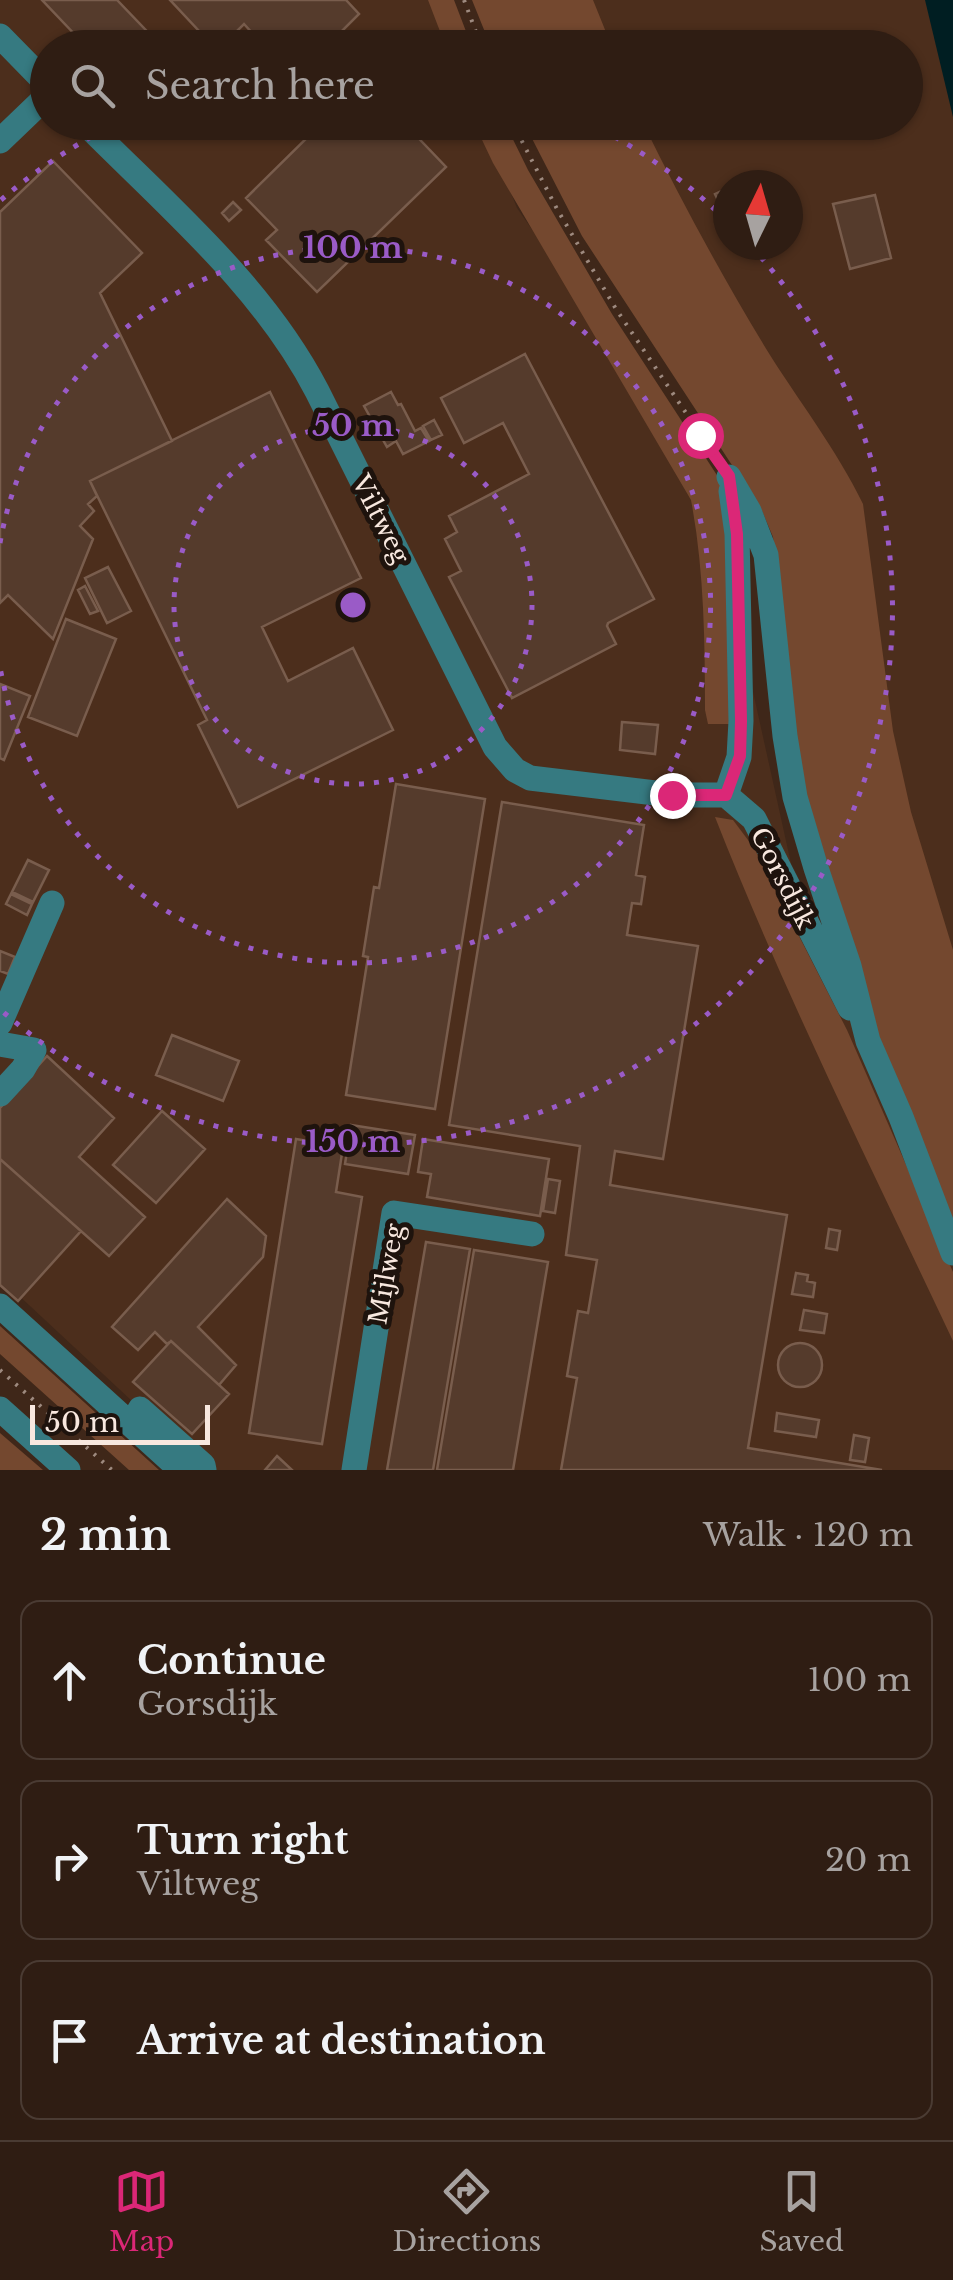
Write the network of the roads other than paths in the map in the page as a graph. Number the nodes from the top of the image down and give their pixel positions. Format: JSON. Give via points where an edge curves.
{"nodes":[{"id":1,"x":0,"y":36,"type":"edge"},
{"id":2,"x":30,"y":67,"type":"edge"},
{"id":3,"x":30,"y":112,"type":"edge"},
{"id":4,"x":0,"y":140,"type":"edge"},
{"id":5,"x":102,"y":140,"type":"edge"},
{"id":6,"x":726,"y":795,"type":"junction"},
{"id":7,"x":52,"y":902,"type":"dead end"},
{"id":8,"x":0,"y":1023,"type":"edge"},
{"id":9,"x":868,"y":1041,"type":"junction"},
{"id":10,"x":0,"y":1044,"type":"edge"},
{"id":11,"x":0,"y":1094,"type":"edge"},
{"id":12,"x":532,"y":1234,"type":"dead end"},
{"id":13,"x":953,"y":1253,"type":"edge"},
{"id":14,"x":0,"y":1306,"type":"edge"},
{"id":15,"x":0,"y":1409,"type":"edge"},
{"id":16,"x":128,"y":1420,"type":"junction"},
{"id":17,"x":68,"y":1470,"type":"edge"},
{"id":18,"x":181,"y":1470,"type":"edge"},
{"id":19,"x":204,"y":1470,"type":"edge"},
{"id":20,"x":354,"y":1470,"type":"edge"}],
"edges":[{"from":1,"to":2,"type":"street"},
{"from":3,"to":4,"type":"street"},
{"from":5,"to":6,"type":"street","name":"Viltweg","via":[[242,282],[291,345],[495,747],[515,770],[530,778],[672,795]]},
{"from":6,"to":9,"type":"street","name":"Gorsdijk","via":[[754,820]]},
{"from":6,"to":9,"type":"street","name":"Gorsdijk","via":[[740,756],[741,721],[737,534],[729,476],[766,555],[795,796]]},
{"from":7,"to":8,"type":"street"},
{"from":9,"to":13,"type":"street","name":"Gorsdijk"},
{"from":10,"to":11,"type":"street","via":[[34,1050]]},
{"from":12,"to":20,"type":"street","name":"Mijlweg","via":[[394,1213]]},
{"from":14,"to":16,"type":"street"},
{"from":15,"to":17,"type":"street"},
{"from":16,"to":18,"type":"street"},
{"from":16,"to":19,"type":"street","via":[[140,1408]]}]}
